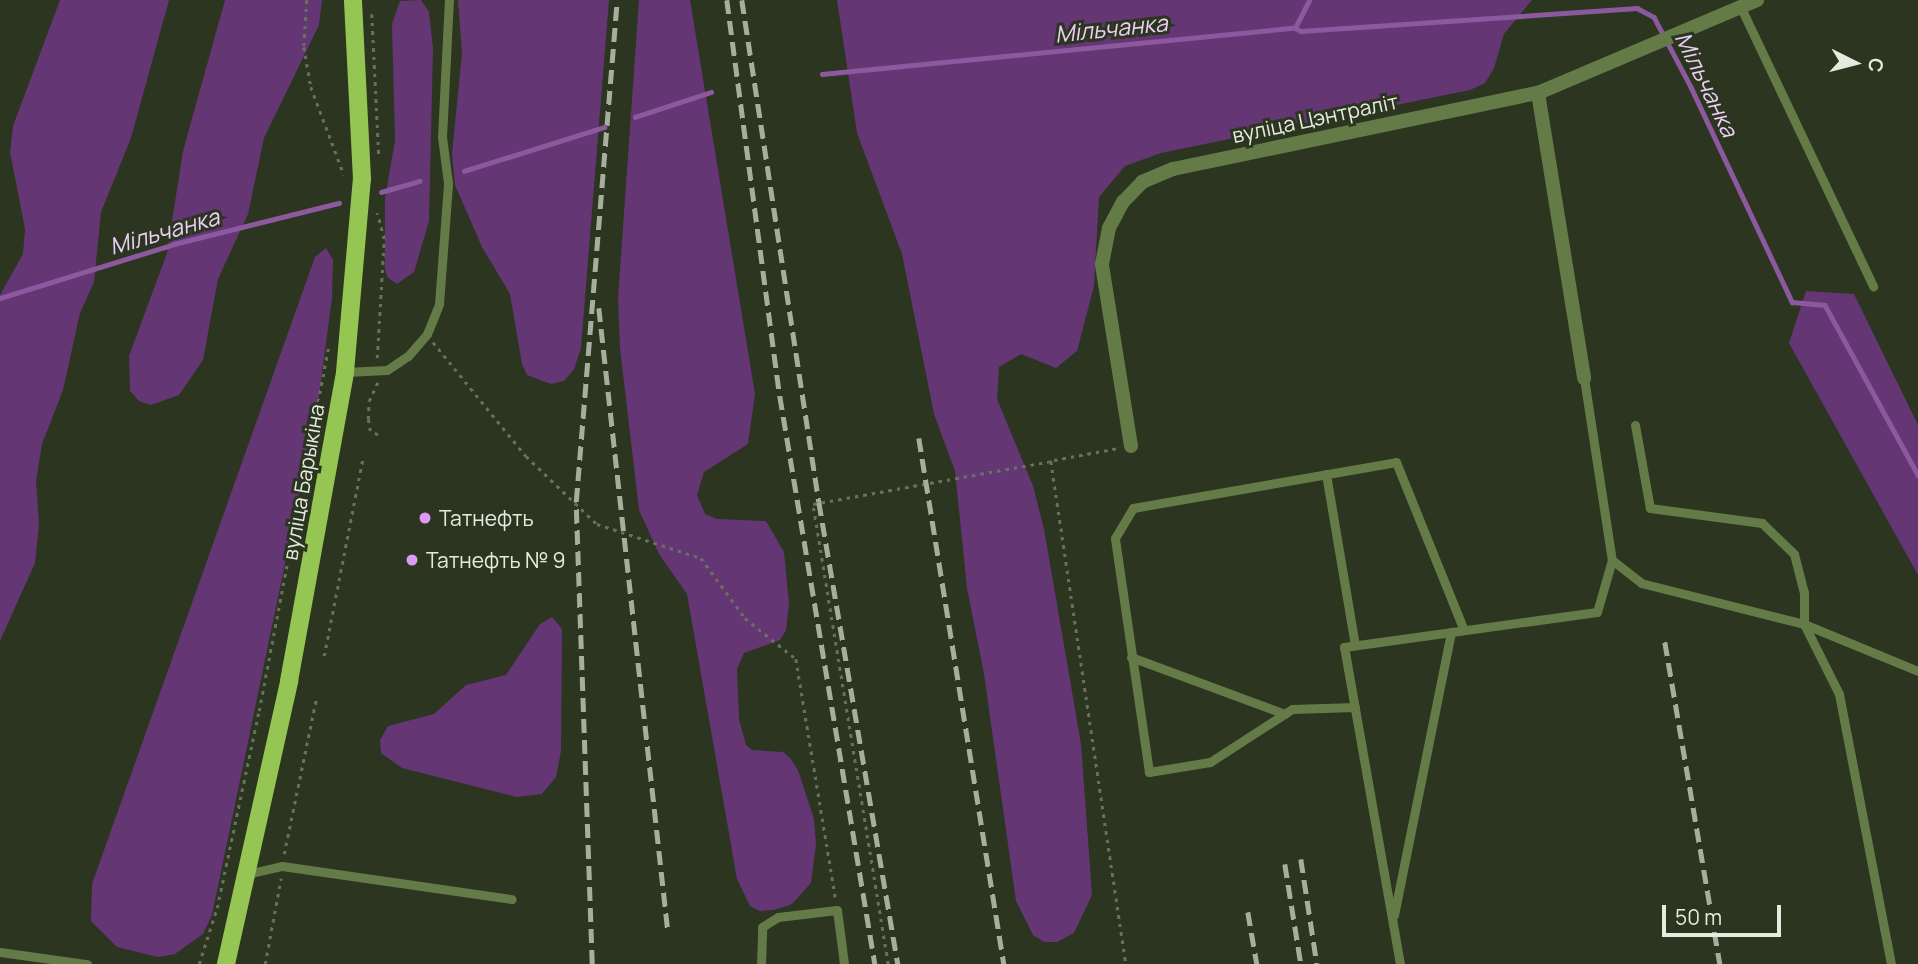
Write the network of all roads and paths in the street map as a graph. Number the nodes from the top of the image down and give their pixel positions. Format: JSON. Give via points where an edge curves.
{"nodes":[{"id":1,"x":307,"y":0,"type":"edge"},
{"id":2,"x":353,"y":0,"type":"edge"},
{"id":3,"x":371,"y":0,"type":"edge"},
{"id":4,"x":449,"y":0,"type":"edge"},
{"id":5,"x":1757,"y":0,"type":"edge"},
{"id":6,"x":1742,"y":10,"type":"junction"},
{"id":7,"x":1538,"y":93,"type":"junction"},
{"id":8,"x":379,"y":164,"type":"dead end"},
{"id":9,"x":345,"y":181,"type":"dead end"},
{"id":10,"x":377,"y":211,"type":"dead end"},
{"id":11,"x":1873,"y":286,"type":"dead end"},
{"id":12,"x":330,"y":334,"type":"dead end"},
{"id":13,"x":427,"y":334,"type":"junction"},
{"id":14,"x":387,"y":370,"type":"junction"},
{"id":15,"x":376,"y":371,"type":"junction"},
{"id":16,"x":345,"y":372,"type":"junction"},
{"id":17,"x":1584,"y":378,"type":"joint"},
{"id":18,"x":376,"y":386,"type":"junction"},
{"id":19,"x":1635,"y":425,"type":"dead end"},
{"id":20,"x":378,"y":435,"type":"dead end"},
{"id":21,"x":1132,"y":446,"type":"joint"},
{"id":22,"x":363,"y":458,"type":"dead end"},
{"id":23,"x":1051,"y":461,"type":"junction"},
{"id":24,"x":1326,"y":474,"type":"junction"},
{"id":25,"x":1612,"y":560,"type":"junction"},
{"id":26,"x":1804,"y":624,"type":"junction"},
{"id":27,"x":1464,"y":630,"type":"junction"},
{"id":28,"x":1451,"y":632,"type":"junction"},
{"id":29,"x":1355,"y":645,"type":"junction"},
{"id":30,"x":324,"y":656,"type":"dead end"},
{"id":31,"x":1131,"y":657,"type":"junction"},
{"id":32,"x":1918,"y":671,"type":"edge"},
{"id":33,"x":316,"y":699,"type":"dead end"},
{"id":34,"x":1355,"y":707,"type":"junction"},
{"id":35,"x":1285,"y":714,"type":"junction"},
{"id":36,"x":282,"y":866,"type":"junction"},
{"id":37,"x":247,"y":874,"type":"junction"},
{"id":38,"x":512,"y":899,"type":"dead end"},
{"id":39,"x":837,"y":910,"type":"junction"},
{"id":40,"x":1392,"y":922,"type":"junction"},
{"id":41,"x":0,"y":952,"type":"edge"},
{"id":42,"x":87,"y":964,"type":"edge"},
{"id":43,"x":200,"y":964,"type":"edge"},
{"id":44,"x":226,"y":964,"type":"edge"},
{"id":45,"x":265,"y":964,"type":"edge"},
{"id":46,"x":761,"y":964,"type":"edge"},
{"id":47,"x":844,"y":964,"type":"edge"},
{"id":48,"x":888,"y":964,"type":"edge"},
{"id":49,"x":1126,"y":964,"type":"edge"},
{"id":50,"x":1400,"y":964,"type":"edge"},
{"id":51,"x":1891,"y":964,"type":"edge"}],
"edges":[{"from":1,"to":9,"type":"path","via":[[304,47],[311,87],[321,121],[341,158]]},
{"from":2,"to":16,"type":"main road","name":"вуліца Барыкіна","via":[[362,179]]},
{"from":3,"to":8,"type":"path","via":[[378,68]]},
{"from":4,"to":13,"type":"lane","via":[[442,137],[448,183],[439,304]]},
{"from":5,"to":6,"type":"street","name":"вуліца Цэнтраліт"},
{"from":6,"to":7,"type":"street","name":"вуліца Цэнтраліт"},
{"from":6,"to":11,"type":"lane"},
{"from":7,"to":17,"type":"street"},
{"from":7,"to":21,"type":"street","name":"вуліца Цэнтраліт","via":[[1173,169],[1142,182],[1123,202],[1109,228],[1102,264]]},
{"from":10,"to":15,"type":"path","via":[[384,239]]},
{"from":12,"to":43,"type":"path","via":[[308,471],[259,711],[217,908]]},
{"from":13,"to":14,"type":"lane"},
{"from":13,"to":39,"type":"path","via":[[526,456],[597,524],[701,558],[745,618],[796,659]]},
{"from":14,"to":15,"type":"lane"},
{"from":14,"to":18,"type":"path"},
{"from":15,"to":16,"type":"lane"},
{"from":15,"to":18,"type":"path"},
{"from":16,"to":37,"type":"main road","name":"вуліца Барыкіна","via":[[328,487]]},
{"from":17,"to":25,"type":"lane"},
{"from":18,"to":20,"type":"path","via":[[368,419],[370,431]]},
{"from":19,"to":26,"type":"lane","via":[[1650,508],[1762,523],[1794,554],[1804,593]]},
{"from":21,"to":23,"type":"path"},
{"from":22,"to":30,"type":"path"},
{"from":23,"to":48,"type":"path","via":[[813,504]]},
{"from":23,"to":49,"type":"path"},
{"from":24,"to":27,"type":"lane","via":[[1396,462]]},
{"from":24,"to":29,"type":"lane"},
{"from":24,"to":31,"type":"lane","via":[[1133,508],[1115,538]]},
{"from":25,"to":26,"type":"lane","via":[[1641,583]]},
{"from":25,"to":27,"type":"lane","via":[[1597,612]]},
{"from":26,"to":32,"type":"lane"},
{"from":26,"to":51,"type":"lane","via":[[1839,694]]},
{"from":27,"to":28,"type":"lane"},
{"from":28,"to":29,"type":"lane"},
{"from":28,"to":40,"type":"lane"},
{"from":29,"to":34,"type":"lane","via":[[1344,647]]},
{"from":31,"to":35,"type":"lane"},
{"from":31,"to":35,"type":"lane","via":[[1149,772],[1210,762]]},
{"from":33,"to":36,"type":"path"},
{"from":34,"to":35,"type":"lane","via":[[1292,709]]},
{"from":34,"to":40,"type":"lane"},
{"from":36,"to":37,"type":"lane"},
{"from":36,"to":38,"type":"lane"},
{"from":36,"to":45,"type":"path"},
{"from":37,"to":44,"type":"main road","name":"вуліца Барыкіна"},
{"from":39,"to":46,"type":"lane","via":[[778,917],[762,927]]},
{"from":39,"to":47,"type":"lane"},
{"from":40,"to":50,"type":"lane"},
{"from":41,"to":42,"type":"lane"}]}
